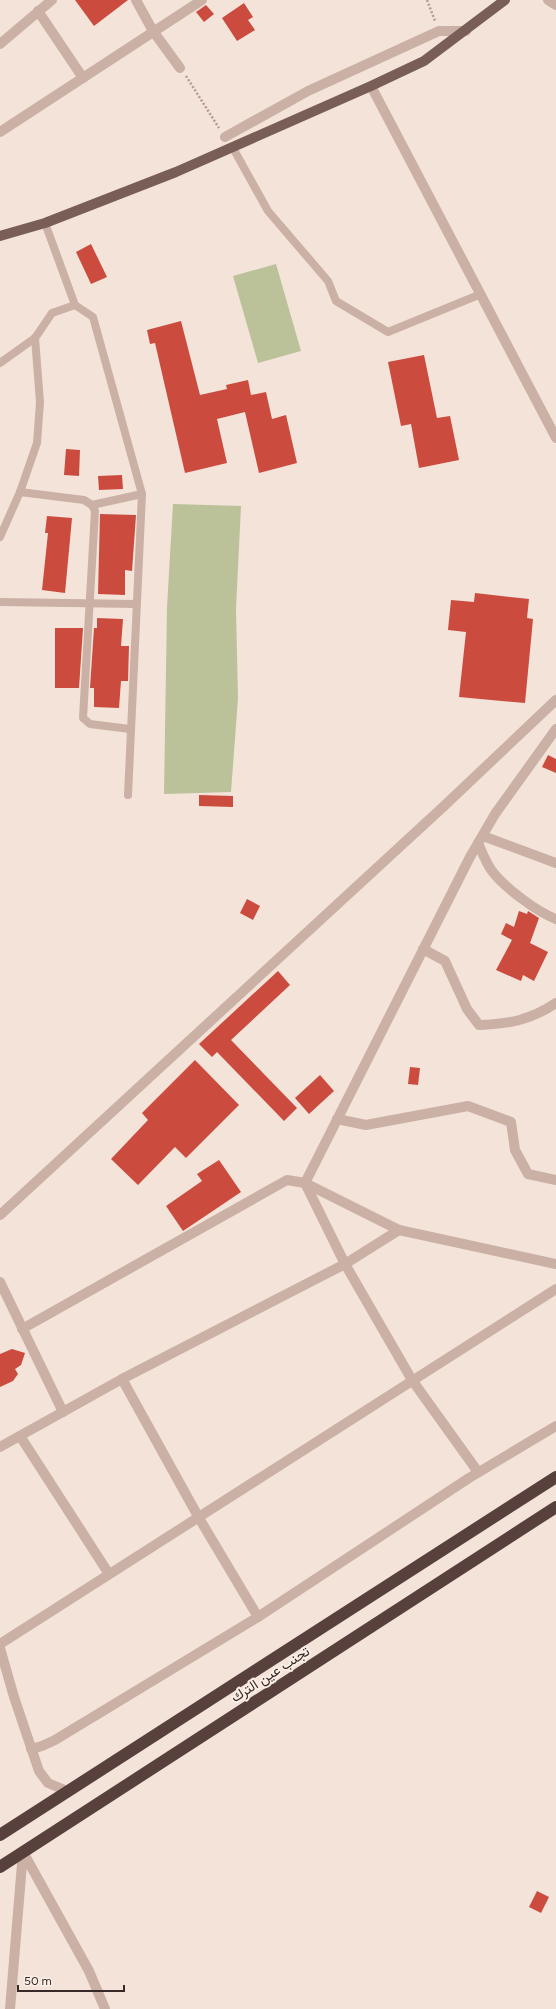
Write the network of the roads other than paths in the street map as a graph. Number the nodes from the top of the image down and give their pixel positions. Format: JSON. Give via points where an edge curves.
{"nodes":[{"id":1,"x":52,"y":0,"type":"edge"},
{"id":2,"x":136,"y":0,"type":"edge"},
{"id":3,"x":202,"y":0,"type":"edge"},
{"id":4,"x":505,"y":0,"type":"edge"},
{"id":5,"x":548,"y":0,"type":"edge"},
{"id":6,"x":556,"y":5,"type":"edge"},
{"id":7,"x":38,"y":11,"type":"junction"},
{"id":8,"x":154,"y":31,"type":"junction"},
{"id":9,"x":466,"y":31,"type":"junction"},
{"id":10,"x":0,"y":44,"type":"edge"},
{"id":11,"x":180,"y":68,"type":"road end"},
{"id":12,"x":83,"y":78,"type":"junction"},
{"id":13,"x":370,"y":86,"type":"junction"},
{"id":14,"x":0,"y":132,"type":"edge"},
{"id":15,"x":225,"y":137,"type":"road end"},
{"id":16,"x":233,"y":148,"type":"junction"},
{"id":17,"x":45,"y":223,"type":"junction"},
{"id":18,"x":0,"y":236,"type":"edge"},
{"id":19,"x":481,"y":294,"type":"junction"},
{"id":20,"x":75,"y":305,"type":"junction"},
{"id":21,"x":35,"y":338,"type":"junction"},
{"id":22,"x":0,"y":363,"type":"edge"},
{"id":23,"x":556,"y":438,"type":"edge"},
{"id":24,"x":20,"y":492,"type":"junction"},
{"id":25,"x":142,"y":494,"type":"junction"},
{"id":26,"x":92,"y":505,"type":"junction"},
{"id":27,"x":0,"y":537,"type":"edge"},
{"id":28,"x":0,"y":602,"type":"edge"},
{"id":29,"x":89,"y":603,"type":"junction"},
{"id":30,"x":136,"y":604,"type":"junction"},
{"id":31,"x":556,"y":700,"type":"edge"},
{"id":32,"x":130,"y":729,"type":"junction"},
{"id":33,"x":556,"y":729,"type":"edge"},
{"id":34,"x":128,"y":795,"type":"dead end"},
{"id":35,"x":480,"y":839,"type":"junction"},
{"id":36,"x":556,"y":863,"type":"edge"},
{"id":37,"x":556,"y":919,"type":"edge"},
{"id":38,"x":423,"y":949,"type":"junction"},
{"id":39,"x":556,"y":1003,"type":"edge"},
{"id":40,"x":337,"y":1118,"type":"junction"},
{"id":41,"x":556,"y":1180,"type":"edge"},
{"id":42,"x":305,"y":1183,"type":"junction"},
{"id":43,"x":0,"y":1215,"type":"edge"},
{"id":44,"x":399,"y":1230,"type":"junction"},
{"id":45,"x":345,"y":1264,"type":"junction"},
{"id":46,"x":556,"y":1264,"type":"edge"},
{"id":47,"x":0,"y":1282,"type":"edge"},
{"id":48,"x":556,"y":1290,"type":"edge"},
{"id":49,"x":22,"y":1328,"type":"junction"},
{"id":50,"x":122,"y":1379,"type":"junction"},
{"id":51,"x":412,"y":1380,"type":"junction"},
{"id":52,"x":63,"y":1412,"type":"junction"},
{"id":53,"x":556,"y":1426,"type":"edge"},
{"id":54,"x":20,"y":1436,"type":"junction"},
{"id":55,"x":0,"y":1447,"type":"edge"},
{"id":56,"x":478,"y":1472,"type":"junction"},
{"id":57,"x":556,"y":1477,"type":"edge"},
{"id":58,"x":556,"y":1507,"type":"edge"},
{"id":59,"x":199,"y":1518,"type":"junction"},
{"id":60,"x":109,"y":1574,"type":"junction"},
{"id":61,"x":258,"y":1617,"type":"junction"},
{"id":62,"x":0,"y":1644,"type":"edge"},
{"id":63,"x":0,"y":1648,"type":"edge"},
{"id":64,"x":31,"y":1748,"type":"junction"},
{"id":65,"x":67,"y":1791,"type":"junction"},
{"id":66,"x":0,"y":1835,"type":"edge"},
{"id":67,"x":23,"y":1852,"type":"junction"},
{"id":68,"x":0,"y":1867,"type":"edge"},
{"id":69,"x":10,"y":2009,"type":"edge"},
{"id":70,"x":105,"y":2009,"type":"edge"}],
"edges":[{"from":1,"to":7,"type":"street"},
{"from":2,"to":8,"type":"street"},
{"from":3,"to":8,"type":"street"},
{"from":4,"to":9,"type":"main road"},
{"from":5,"to":6,"type":"street"},
{"from":7,"to":10,"type":"street"},
{"from":7,"to":12,"type":"street"},
{"from":8,"to":11,"type":"street"},
{"from":8,"to":12,"type":"street"},
{"from":9,"to":13,"type":"main road","via":[[424,61]]},
{"from":9,"to":15,"type":"street","via":[[439,30],[308,91]]},
{"from":12,"to":14,"type":"street"},
{"from":13,"to":16,"type":"main road"},
{"from":13,"to":19,"type":"street"},
{"from":16,"to":17,"type":"main road"},
{"from":16,"to":19,"type":"lane","via":[[268,211],[328,281],[336,301],[388,332]]},
{"from":17,"to":18,"type":"main road"},
{"from":17,"to":20,"type":"lane"},
{"from":19,"to":23,"type":"street"},
{"from":20,"to":21,"type":"lane","via":[[52,313]]},
{"from":20,"to":25,"type":"lane","via":[[93,317]]},
{"from":21,"to":22,"type":"lane"},
{"from":21,"to":24,"type":"lane","via":[[40,402],[37,442]]},
{"from":24,"to":26,"type":"lane","via":[[84,500]]},
{"from":24,"to":27,"type":"lane"},
{"from":25,"to":26,"type":"lane"},
{"from":25,"to":30,"type":"lane"},
{"from":26,"to":29,"type":"lane","via":[[95,511]]},
{"from":28,"to":29,"type":"lane"},
{"from":29,"to":30,"type":"lane"},
{"from":29,"to":32,"type":"lane","via":[[83,718],[90,724]]},
{"from":30,"to":32,"type":"lane"},
{"from":31,"to":43,"type":"street","via":[[438,813]]},
{"from":32,"to":34,"type":"lane"},
{"from":33,"to":35,"type":"street"},
{"from":35,"to":36,"type":"street"},
{"from":35,"to":37,"type":"street","via":[[491,871],[515,893],[545,915]]},
{"from":35,"to":38,"type":"street"},
{"from":38,"to":39,"type":"street","via":[[445,961],[467,1009],[479,1025],[498,1024],[539,1015]]},
{"from":38,"to":40,"type":"street"},
{"from":40,"to":41,"type":"street","via":[[366,1125],[468,1106],[512,1122],[515,1150],[528,1174]]},
{"from":40,"to":42,"type":"street"},
{"from":42,"to":44,"type":"street"},
{"from":42,"to":45,"type":"street"},
{"from":42,"to":49,"type":"street","via":[[288,1180]]},
{"from":44,"to":45,"type":"street"},
{"from":44,"to":46,"type":"street"},
{"from":45,"to":50,"type":"street"},
{"from":45,"to":51,"type":"street"},
{"from":47,"to":49,"type":"street"},
{"from":48,"to":51,"type":"street"},
{"from":49,"to":52,"type":"street"},
{"from":50,"to":52,"type":"street"},
{"from":50,"to":59,"type":"street"},
{"from":51,"to":56,"type":"street"},
{"from":51,"to":59,"type":"street"},
{"from":52,"to":54,"type":"street"},
{"from":53,"to":56,"type":"street"},
{"from":54,"to":55,"type":"street"},
{"from":54,"to":60,"type":"street"},
{"from":56,"to":61,"type":"street"},
{"from":57,"to":65,"type":"highway","name":"تجنب عين الترك"},
{"from":58,"to":67,"type":"highway","name":"تجنب عين الترك"},
{"from":59,"to":60,"type":"street"},
{"from":59,"to":61,"type":"street"},
{"from":60,"to":62,"type":"street"},
{"from":61,"to":64,"type":"street","via":[[55,1740]]},
{"from":63,"to":64,"type":"street"},
{"from":64,"to":65,"type":"street","via":[[43,1779]]},
{"from":65,"to":66,"type":"highway","name":"تجنب عين الترك"},
{"from":67,"to":68,"type":"highway","name":"تجنب عين الترك"},
{"from":67,"to":69,"type":"street"},
{"from":67,"to":70,"type":"street","via":[[89,1971]]}]}
